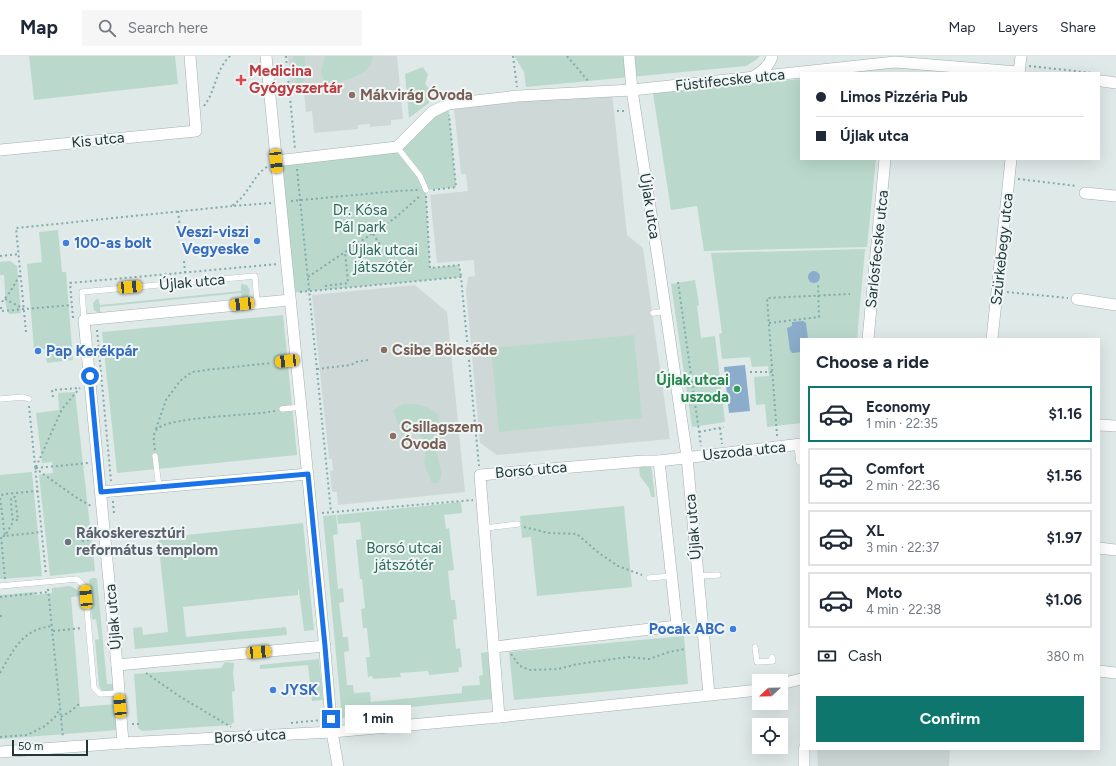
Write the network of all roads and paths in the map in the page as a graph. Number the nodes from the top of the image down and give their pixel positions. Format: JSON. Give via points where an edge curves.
{"nodes":[{"id":1,"x":190,"y":56,"type":"edge"},
{"id":2,"x":230,"y":56,"type":"edge"},
{"id":3,"x":266,"y":56,"type":"edge"},
{"id":4,"x":286,"y":56,"type":"edge"},
{"id":5,"x":514,"y":56,"type":"edge"},
{"id":6,"x":568,"y":56,"type":"edge"},
{"id":7,"x":629,"y":56,"type":"edge"},
{"id":8,"x":772,"y":56,"type":"edge"},
{"id":9,"x":895,"y":64,"type":"edge"},
{"id":10,"x":1020,"y":66,"type":"edge"},
{"id":11,"x":814,"y":72,"type":"edge"},
{"id":12,"x":1083,"y":72,"type":"edge"},
{"id":13,"x":800,"y":73,"type":"edge"},
{"id":14,"x":753,"y":78,"type":"junction"},
{"id":15,"x":1102,"y":81,"type":"dead end"},
{"id":16,"x":1116,"y":83,"type":"edge"},
{"id":17,"x":632,"y":90,"type":"junction"},
{"id":18,"x":598,"y":92,"type":"junction"},
{"id":19,"x":518,"y":96,"type":"junction"},
{"id":20,"x":448,"y":104,"type":"junction"},
{"id":21,"x":195,"y":113,"type":"junction"},
{"id":22,"x":397,"y":147,"type":"junction"},
{"id":23,"x":0,"y":150,"type":"edge"},
{"id":24,"x":296,"y":159,"type":"junction"},
{"id":25,"x":886,"y":160,"type":"edge"},
{"id":26,"x":1010,"y":160,"type":"edge"},
{"id":27,"x":276,"y":161,"type":"junction"},
{"id":28,"x":1009,"y":178,"type":"junction"},
{"id":29,"x":426,"y":190,"type":"junction"},
{"id":30,"x":1085,"y":193,"type":"joint"},
{"id":31,"x":1116,"y":196,"type":"edge"},
{"id":32,"x":300,"y":200,"type":"junction"},
{"id":33,"x":280,"y":202,"type":"junction"},
{"id":34,"x":232,"y":206,"type":"junction"},
{"id":35,"x":178,"y":211,"type":"junction"},
{"id":36,"x":373,"y":234,"type":"junction"},
{"id":37,"x":181,"y":237,"type":"dead end"},
{"id":38,"x":383,"y":249,"type":"dead end"},
{"id":39,"x":345,"y":252,"type":"junction"},
{"id":40,"x":19,"y":254,"type":"junction"},
{"id":41,"x":0,"y":256,"type":"edge"},
{"id":42,"x":184,"y":261,"type":"dead end"},
{"id":43,"x":21,"y":273,"type":"junction"},
{"id":44,"x":185,"y":273,"type":"dead end"},
{"id":45,"x":461,"y":276,"type":"junction"},
{"id":46,"x":308,"y":278,"type":"junction"},
{"id":47,"x":678,"y":282,"type":"dead end"},
{"id":48,"x":818,"y":283,"type":"dead end"},
{"id":49,"x":334,"y":284,"type":"junction"},
{"id":50,"x":325,"y":286,"type":"dead end"},
{"id":51,"x":334,"y":288,"type":"junction"},
{"id":52,"x":309,"y":291,"type":"junction"},
{"id":53,"x":997,"y":291,"type":"junction"},
{"id":54,"x":850,"y":294,"type":"dead end"},
{"id":55,"x":818,"y":295,"type":"junction"},
{"id":56,"x":290,"y":296,"type":"junction"},
{"id":57,"x":5,"y":298,"type":"junction"},
{"id":58,"x":1078,"y":299,"type":"joint"},
{"id":59,"x":2,"y":302,"type":"dead end"},
{"id":60,"x":257,"y":303,"type":"junction"},
{"id":61,"x":72,"y":305,"type":"dead end"},
{"id":62,"x":1116,"y":305,"type":"edge"},
{"id":63,"x":25,"y":310,"type":"junction"},
{"id":64,"x":2,"y":311,"type":"dead end"},
{"id":65,"x":666,"y":311,"type":"junction"},
{"id":66,"x":652,"y":313,"type":"dead end"},
{"id":67,"x":84,"y":320,"type":"junction"},
{"id":68,"x":768,"y":323,"type":"junction"},
{"id":69,"x":97,"y":330,"type":"dead end"},
{"id":70,"x":26,"y":332,"type":"dead end"},
{"id":71,"x":868,"y":338,"type":"edge"},
{"id":72,"x":992,"y":338,"type":"edge"},
{"id":73,"x":296,"y":360,"type":"junction"},
{"id":74,"x":368,"y":360,"type":"dead end"},
{"id":75,"x":277,"y":362,"type":"joint"},
{"id":76,"x":317,"y":369,"type":"junction"},
{"id":77,"x":750,"y":372,"type":"dead end"},
{"id":78,"x":772,"y":372,"type":"junction"},
{"id":79,"x":53,"y":397,"type":"dead end"},
{"id":80,"x":0,"y":399,"type":"edge"},
{"id":81,"x":29,"y":399,"type":"dead end"},
{"id":82,"x":301,"y":407,"type":"junction"},
{"id":83,"x":282,"y":409,"type":"joint"},
{"id":84,"x":1100,"y":425,"type":"edge"},
{"id":85,"x":1116,"y":426,"type":"edge"},
{"id":86,"x":724,"y":427,"type":"dead end"},
{"id":87,"x":720,"y":428,"type":"junction"},
{"id":88,"x":156,"y":430,"type":"junction"},
{"id":89,"x":699,"y":432,"type":"junction"},
{"id":90,"x":799,"y":445,"type":"edge"},
{"id":91,"x":778,"y":447,"type":"junction"},
{"id":92,"x":723,"y":453,"type":"junction"},
{"id":93,"x":702,"y":455,"type":"junction"},
{"id":94,"x":155,"y":456,"type":"joint"},
{"id":95,"x":687,"y":457,"type":"junction"},
{"id":96,"x":659,"y":460,"type":"junction"},
{"id":97,"x":98,"y":462,"type":"junction"},
{"id":98,"x":799,"y":462,"type":"dead end"},
{"id":99,"x":35,"y":468,"type":"junction"},
{"id":100,"x":308,"y":474,"type":"junction"},
{"id":101,"x":480,"y":475,"type":"junction"},
{"id":102,"x":159,"y":486,"type":"junction"},
{"id":103,"x":38,"y":491,"type":"dead end"},
{"id":104,"x":112,"y":491,"type":"junction"},
{"id":105,"x":101,"y":492,"type":"junction"},
{"id":106,"x":482,"y":499,"type":"junction"},
{"id":107,"x":91,"y":506,"type":"dead end"},
{"id":108,"x":331,"y":512,"type":"junction"},
{"id":109,"x":114,"y":514,"type":"dead end"},
{"id":110,"x":312,"y":514,"type":"junction"},
{"id":111,"x":13,"y":520,"type":"junction"},
{"id":112,"x":2,"y":523,"type":"edge"},
{"id":113,"x":518,"y":524,"type":"joint"},
{"id":114,"x":485,"y":528,"type":"junction"},
{"id":115,"x":42,"y":532,"type":"dead end"},
{"id":116,"x":4,"y":536,"type":"junction"},
{"id":117,"x":94,"y":539,"type":"dead end"},
{"id":118,"x":82,"y":541,"type":"dead end"},
{"id":119,"x":1100,"y":548,"type":"edge"},
{"id":120,"x":1116,"y":550,"type":"edge"},
{"id":121,"x":718,"y":575,"type":"dead end"},
{"id":122,"x":672,"y":576,"type":"junction"},
{"id":123,"x":698,"y":576,"type":"junction"},
{"id":124,"x":649,"y":578,"type":"joint"},
{"id":125,"x":3,"y":586,"type":"edge"},
{"id":126,"x":48,"y":592,"type":"dead end"},
{"id":127,"x":0,"y":597,"type":"edge"},
{"id":128,"x":53,"y":626,"type":"dead end"},
{"id":129,"x":88,"y":627,"type":"junction"},
{"id":130,"x":53,"y":631,"type":"dead end"},
{"id":131,"x":325,"y":646,"type":"junction"},
{"id":132,"x":494,"y":647,"type":"junction"},
{"id":133,"x":755,"y":647,"type":"dead end"},
{"id":134,"x":685,"y":649,"type":"dead end"},
{"id":135,"x":772,"y":657,"type":"dead end"},
{"id":136,"x":132,"y":663,"type":"junction"},
{"id":137,"x":117,"y":665,"type":"junction"},
{"id":138,"x":1100,"y":671,"type":"edge"},
{"id":139,"x":0,"y":673,"type":"edge"},
{"id":140,"x":1116,"y":673,"type":"edge"},
{"id":141,"x":800,"y":679,"type":"edge"},
{"id":142,"x":788,"y":682,"type":"edge"},
{"id":143,"x":752,"y":691,"type":"edge"},
{"id":144,"x":119,"y":693,"type":"junction"},
{"id":145,"x":709,"y":694,"type":"junction"},
{"id":146,"x":80,"y":703,"type":"dead end"},
{"id":147,"x":60,"y":708,"type":"dead end"},
{"id":148,"x":61,"y":717,"type":"dead end"},
{"id":149,"x":499,"y":717,"type":"junction"},
{"id":150,"x":331,"y":719,"type":"junction"},
{"id":151,"x":288,"y":723,"type":"dead end"},
{"id":152,"x":140,"y":724,"type":"dead end"},
{"id":153,"x":132,"y":729,"type":"dead end"},
{"id":154,"x":236,"y":730,"type":"dead end"},
{"id":155,"x":332,"y":732,"type":"junction"},
{"id":156,"x":0,"y":737,"type":"edge"},
{"id":157,"x":123,"y":743,"type":"junction"},
{"id":158,"x":804,"y":750,"type":"edge"},
{"id":159,"x":0,"y":752,"type":"edge"},
{"id":160,"x":338,"y":766,"type":"edge"},
{"id":161,"x":804,"y":766,"type":"edge"}],
"edges":[{"from":1,"to":21,"type":"street"},
{"from":2,"to":21,"type":"path","via":[[219,70],[209,99]]},
{"from":3,"to":27,"type":"street"},
{"from":4,"to":24,"type":"path"},
{"from":5,"to":19,"type":"path"},
{"from":6,"to":18,"type":"path"},
{"from":7,"to":17,"type":"street","name":"Újlak utca"},
{"from":8,"to":14,"type":"street","via":[[765,69]]},
{"from":9,"to":10,"type":"street","name":"Füstifecske utca"},
{"from":9,"to":11,"type":"street","name":"Füstifecske utca"},
{"from":10,"to":12,"type":"path"},
{"from":13,"to":14,"type":"street","name":"Füstifecske utca"},
{"from":14,"to":17,"type":"street","name":"Füstifecske utca"},
{"from":15,"to":16,"type":"street"},
{"from":17,"to":18,"type":"street"},
{"from":17,"to":65,"type":"street","name":"Újlak utca"},
{"from":18,"to":19,"type":"street"},
{"from":19,"to":20,"type":"street"},
{"from":20,"to":22,"type":"street","via":[[432,112]]},
{"from":20,"to":29,"type":"path","via":[[456,187]]},
{"from":21,"to":23,"type":"street","name":"Kis utca","via":[[196,131]]},
{"from":22,"to":24,"type":"street"},
{"from":22,"to":29,"type":"lane","via":[[420,176]]},
{"from":24,"to":27,"type":"street"},
{"from":24,"to":32,"type":"path"},
{"from":25,"to":71,"type":"street","name":"Sarlósfecske utca"},
{"from":26,"to":28,"type":"street","name":"Szürkebegy utca"},
{"from":27,"to":33,"type":"street"},
{"from":27,"to":34,"type":"path","via":[[260,172],[243,196]]},
{"from":28,"to":30,"type":"path","via":[[1082,187]]},
{"from":28,"to":53,"type":"street","name":"Szürkebegy utca"},
{"from":29,"to":32,"type":"path","via":[[397,190]]},
{"from":29,"to":36,"type":"path"},
{"from":29,"to":45,"type":"path","via":[[430,268],[459,265]]},
{"from":30,"to":31,"type":"street"},
{"from":32,"to":33,"type":"path"},
{"from":32,"to":46,"type":"path"},
{"from":33,"to":34,"type":"path"},
{"from":33,"to":56,"type":"street"},
{"from":34,"to":35,"type":"path"},
{"from":35,"to":37,"type":"path"},
{"from":35,"to":40,"type":"path","via":[[16,228]]},
{"from":36,"to":38,"type":"path"},
{"from":36,"to":39,"type":"path"},
{"from":39,"to":46,"type":"path"},
{"from":39,"to":49,"type":"path","via":[[348,283]]},
{"from":40,"to":41,"type":"path"},
{"from":40,"to":43,"type":"path"},
{"from":42,"to":44,"type":"path"},
{"from":43,"to":57,"type":"path"},
{"from":43,"to":63,"type":"path"},
{"from":45,"to":51,"type":"path"},
{"from":45,"to":101,"type":"path"},
{"from":46,"to":52,"type":"path"},
{"from":47,"to":89,"type":"path"},
{"from":48,"to":55,"type":"path"},
{"from":49,"to":50,"type":"path"},
{"from":49,"to":51,"type":"path"},
{"from":51,"to":52,"type":"path"},
{"from":52,"to":56,"type":"path"},
{"from":52,"to":76,"type":"path"},
{"from":53,"to":58,"type":"path"},
{"from":53,"to":72,"type":"street","name":"Szürkebegy utca"},
{"from":54,"to":55,"type":"path"},
{"from":55,"to":68,"type":"path","via":[[819,317]]},
{"from":55,"to":68,"type":"path","via":[[767,298]]},
{"from":56,"to":60,"type":"street","name":"Újlak utca"},
{"from":56,"to":73,"type":"street"},
{"from":57,"to":59,"type":"path"},
{"from":57,"to":63,"type":"path"},
{"from":58,"to":62,"type":"street"},
{"from":60,"to":67,"type":"street","name":"Újlak utca"},
{"from":60,"to":67,"type":"lane","name":"Újlak utca","via":[[255,276],[87,291],[82,292]]},
{"from":61,"to":63,"type":"path"},
{"from":63,"to":64,"type":"path"},
{"from":63,"to":70,"type":"path"},
{"from":65,"to":66,"type":"lane"},
{"from":65,"to":95,"type":"street","name":"Újlak utca"},
{"from":67,"to":97,"type":"street","name":"Újlak utca"},
{"from":68,"to":78,"type":"path"},
{"from":69,"to":104,"type":"path"},
{"from":73,"to":75,"type":"lane"},
{"from":73,"to":82,"type":"street"},
{"from":74,"to":76,"type":"path"},
{"from":75,"to":88,"type":"path","via":[[192,372],[180,381],[166,400]]},
{"from":76,"to":108,"type":"path"},
{"from":77,"to":78,"type":"path"},
{"from":78,"to":91,"type":"path"},
{"from":79,"to":99,"type":"path","via":[[52,390],[80,388],[62,409]]},
{"from":80,"to":81,"type":"lane"},
{"from":82,"to":83,"type":"lane"},
{"from":82,"to":100,"type":"street"},
{"from":83,"to":88,"type":"path","via":[[184,421],[166,424]]},
{"from":84,"to":85,"type":"street"},
{"from":86,"to":87,"type":"path"},
{"from":87,"to":89,"type":"path"},
{"from":87,"to":92,"type":"path"},
{"from":88,"to":94,"type":"path"},
{"from":89,"to":93,"type":"path"},
{"from":90,"to":91,"type":"street","name":"Uszoda utca"},
{"from":90,"to":98,"type":"lane"},
{"from":91,"to":92,"type":"street","name":"Uszoda utca"},
{"from":92,"to":93,"type":"street","name":"Uszoda utca"},
{"from":93,"to":95,"type":"street","name":"Uszoda utca"},
{"from":94,"to":102,"type":"lane"},
{"from":95,"to":96,"type":"street","name":"Borsó utca"},
{"from":95,"to":123,"type":"street","name":"Újlak utca"},
{"from":96,"to":101,"type":"street","name":"Borsó utca"},
{"from":96,"to":122,"type":"street"},
{"from":97,"to":99,"type":"path"},
{"from":97,"to":105,"type":"street","name":"Újlak utca"},
{"from":99,"to":107,"type":"path"},
{"from":100,"to":102,"type":"street"},
{"from":100,"to":110,"type":"street"},
{"from":101,"to":106,"type":"street","name":"Borsó utca"},
{"from":102,"to":104,"type":"street"},
{"from":103,"to":112,"type":"path","via":[[2,495]]},
{"from":104,"to":105,"type":"street"},
{"from":104,"to":109,"type":"path"},
{"from":105,"to":137,"type":"street","name":"Újlak utca"},
{"from":106,"to":108,"type":"path"},
{"from":106,"to":114,"type":"street","name":"Borsó utca"},
{"from":108,"to":110,"type":"path"},
{"from":110,"to":131,"type":"street"},
{"from":111,"to":111,"type":"path","via":[[11,498],[15,497],[18,520]]},
{"from":111,"to":116,"type":"path"},
{"from":112,"to":116,"type":"path"},
{"from":113,"to":114,"type":"lane"},
{"from":113,"to":124,"type":"path","via":[[549,534],[577,534],[618,566]]},
{"from":114,"to":132,"type":"street","name":"Borsó utca"},
{"from":115,"to":116,"type":"path"},
{"from":116,"to":125,"type":"path","via":[[0,536]]},
{"from":117,"to":118,"type":"path"},
{"from":119,"to":120,"type":"street"},
{"from":121,"to":123,"type":"lane"},
{"from":122,"to":124,"type":"lane"},
{"from":122,"to":132,"type":"street","via":[[677,626]]},
{"from":123,"to":145,"type":"street","name":"Újlak utca"},
{"from":125,"to":129,"type":"lane","via":[[77,579],[85,587]]},
{"from":126,"to":127,"type":"path"},
{"from":128,"to":139,"type":"path","via":[[42,627],[21,639]]},
{"from":129,"to":130,"type":"path"},
{"from":129,"to":144,"type":"lane","via":[[94,688],[100,694]]},
{"from":131,"to":136,"type":"street"},
{"from":131,"to":150,"type":"street"},
{"from":132,"to":134,"type":"path","via":[[509,652],[520,666],[530,670],[558,669],[628,657],[649,659]]},
{"from":132,"to":149,"type":"street","name":"Borsó utca"},
{"from":133,"to":135,"type":"lane","via":[[757,662],[773,661]]},
{"from":136,"to":137,"type":"street"},
{"from":136,"to":154,"type":"path","via":[[179,696]]},
{"from":137,"to":144,"type":"street","name":"Újlak utca"},
{"from":138,"to":140,"type":"street"},
{"from":141,"to":142,"type":"street"},
{"from":143,"to":145,"type":"street","name":"Borsó utca"},
{"from":144,"to":157,"type":"street","name":"Újlak utca"},
{"from":145,"to":149,"type":"street","name":"Borsó utca"},
{"from":146,"to":148,"type":"path"},
{"from":147,"to":156,"type":"path","via":[[45,726],[27,735]]},
{"from":149,"to":155,"type":"street","name":"Borsó utca"},
{"from":150,"to":151,"type":"path"},
{"from":150,"to":155,"type":"street"},
{"from":152,"to":153,"type":"path","via":[[131,724]]},
{"from":155,"to":157,"type":"street","name":"Borsó utca"},
{"from":155,"to":160,"type":"street"},
{"from":157,"to":159,"type":"street","name":"Borsó utca"},
{"from":158,"to":161,"type":"street"}]}
